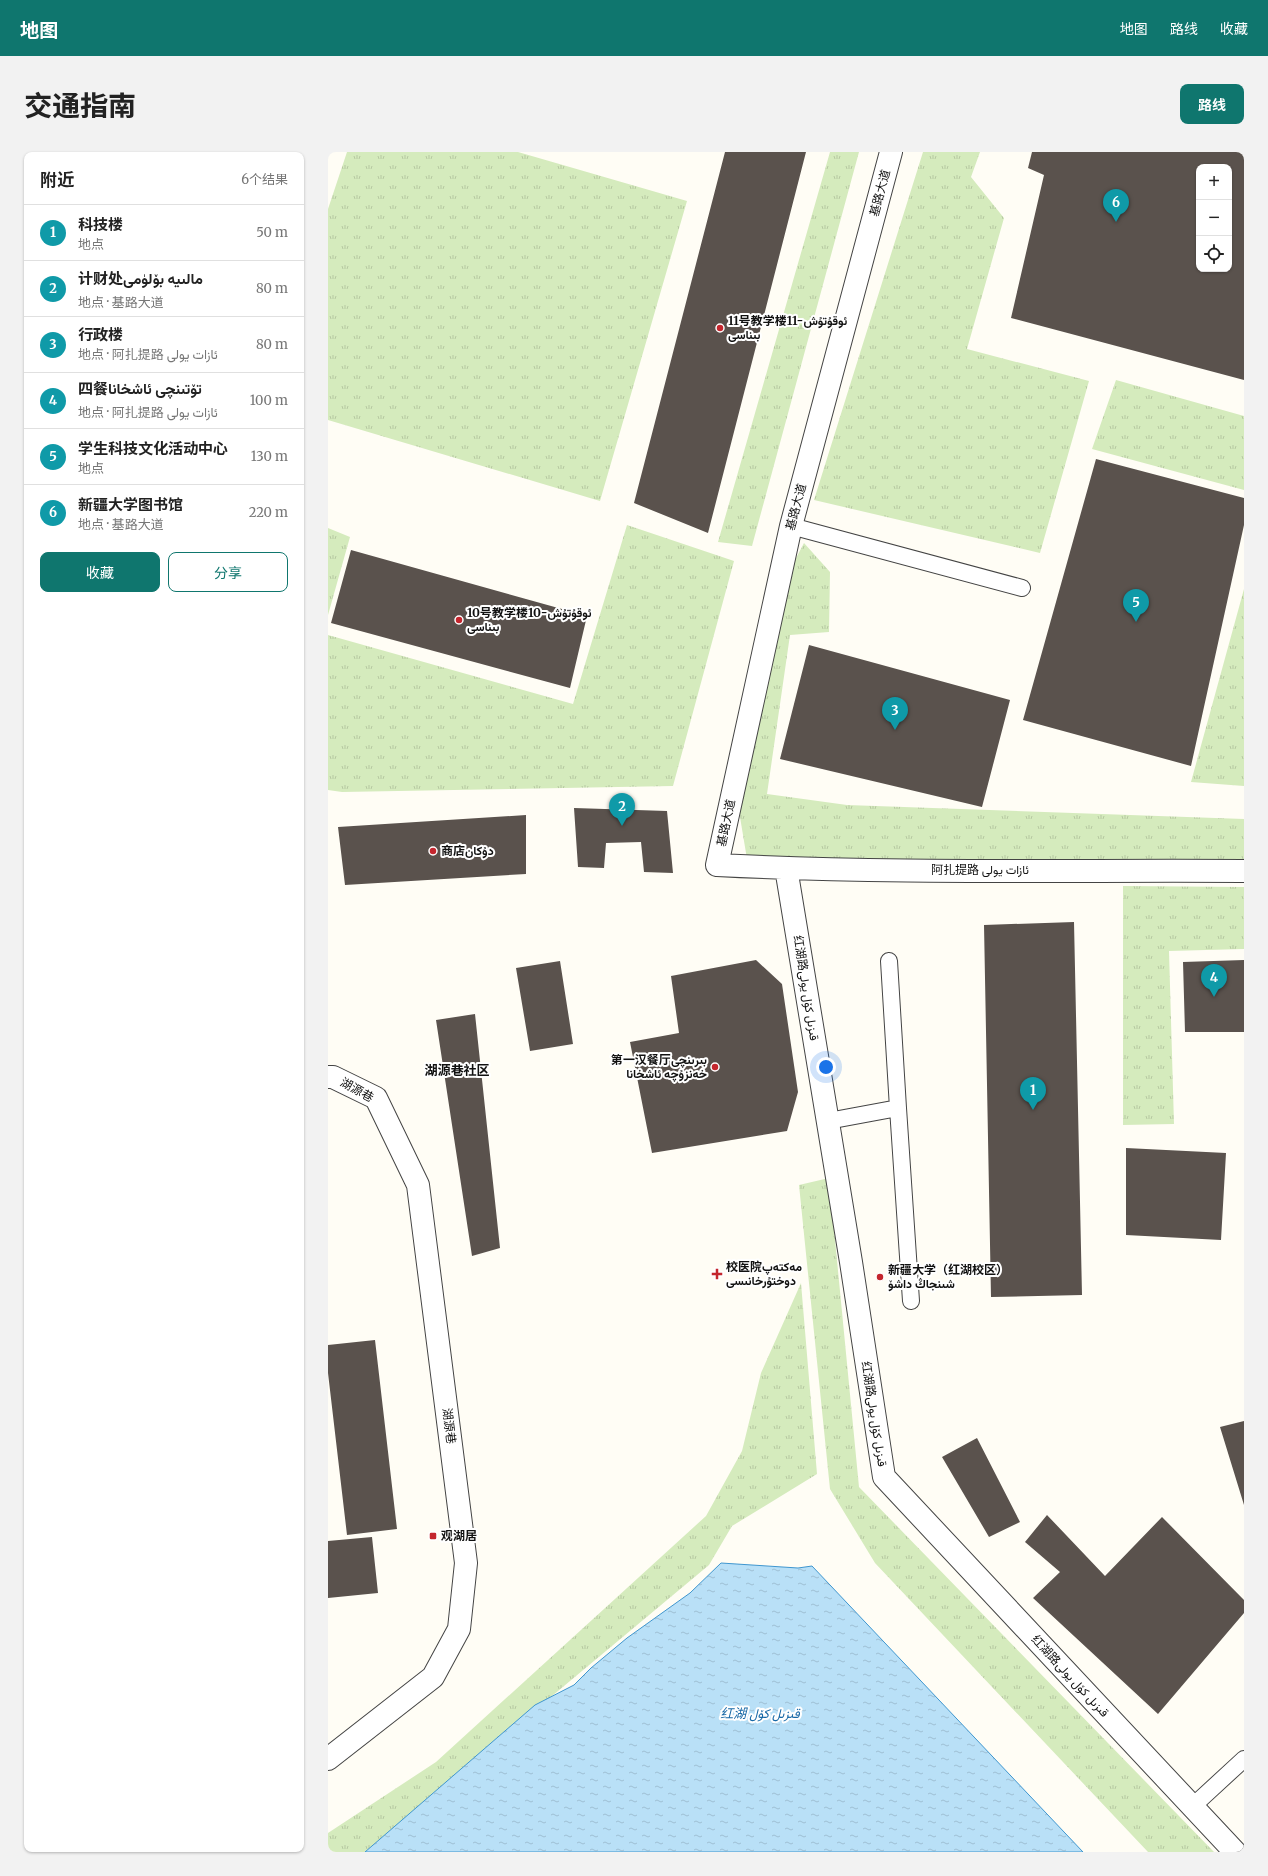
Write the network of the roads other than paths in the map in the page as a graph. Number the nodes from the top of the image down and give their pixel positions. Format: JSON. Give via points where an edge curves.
{"nodes":[{"id":1,"x":891,"y":152,"type":"edge"},
{"id":2,"x":791,"y":526,"type":"junction"},
{"id":3,"x":1022,"y":588,"type":"dead end"},
{"id":4,"x":716,"y":865,"type":"joint"},
{"id":5,"x":786,"y":868,"type":"junction"},
{"id":6,"x":1244,"y":871,"type":"edge"},
{"id":7,"x":889,"y":961,"type":"dead end"},
{"id":8,"x":328,"y":1077,"type":"edge"},
{"id":9,"x":898,"y":1108,"type":"junction"},
{"id":10,"x":828,"y":1121,"type":"junction"},
{"id":11,"x":911,"y":1300,"type":"dead end"},
{"id":12,"x":328,"y":1759,"type":"edge"},
{"id":13,"x":1243,"y":1763,"type":"edge"},
{"id":14,"x":1193,"y":1806,"type":"junction"},
{"id":15,"x":1235,"y":1852,"type":"edge"}],
"edges":[{"from":1,"to":2,"type":"street","name":"基路大道"},
{"from":2,"to":3,"type":"lane"},
{"from":2,"to":4,"type":"street","name":"基路大道"},
{"from":4,"to":5,"type":"street","name":"阿扎提路 ئازات يولى"},
{"from":5,"to":6,"type":"street","name":"阿扎提路 ئازات يولى"},
{"from":5,"to":10,"type":"street","name":"红湖路قىزىل كۆل يولى"},
{"from":7,"to":9,"type":"lane"},
{"from":8,"to":12,"type":"street","name":"湖源巷","via":[[333,1077],[376,1098],[418,1185],[466,1563],[459,1629],[432,1677]]},
{"from":9,"to":10,"type":"lane"},
{"from":9,"to":11,"type":"lane"},
{"from":10,"to":14,"type":"street","name":"红湖路قىزىل كۆل يولى","via":[[884,1477]]},
{"from":13,"to":14,"type":"lane"},
{"from":14,"to":15,"type":"street","name":"红湖路قىزىل كۆل يولى"}]}
